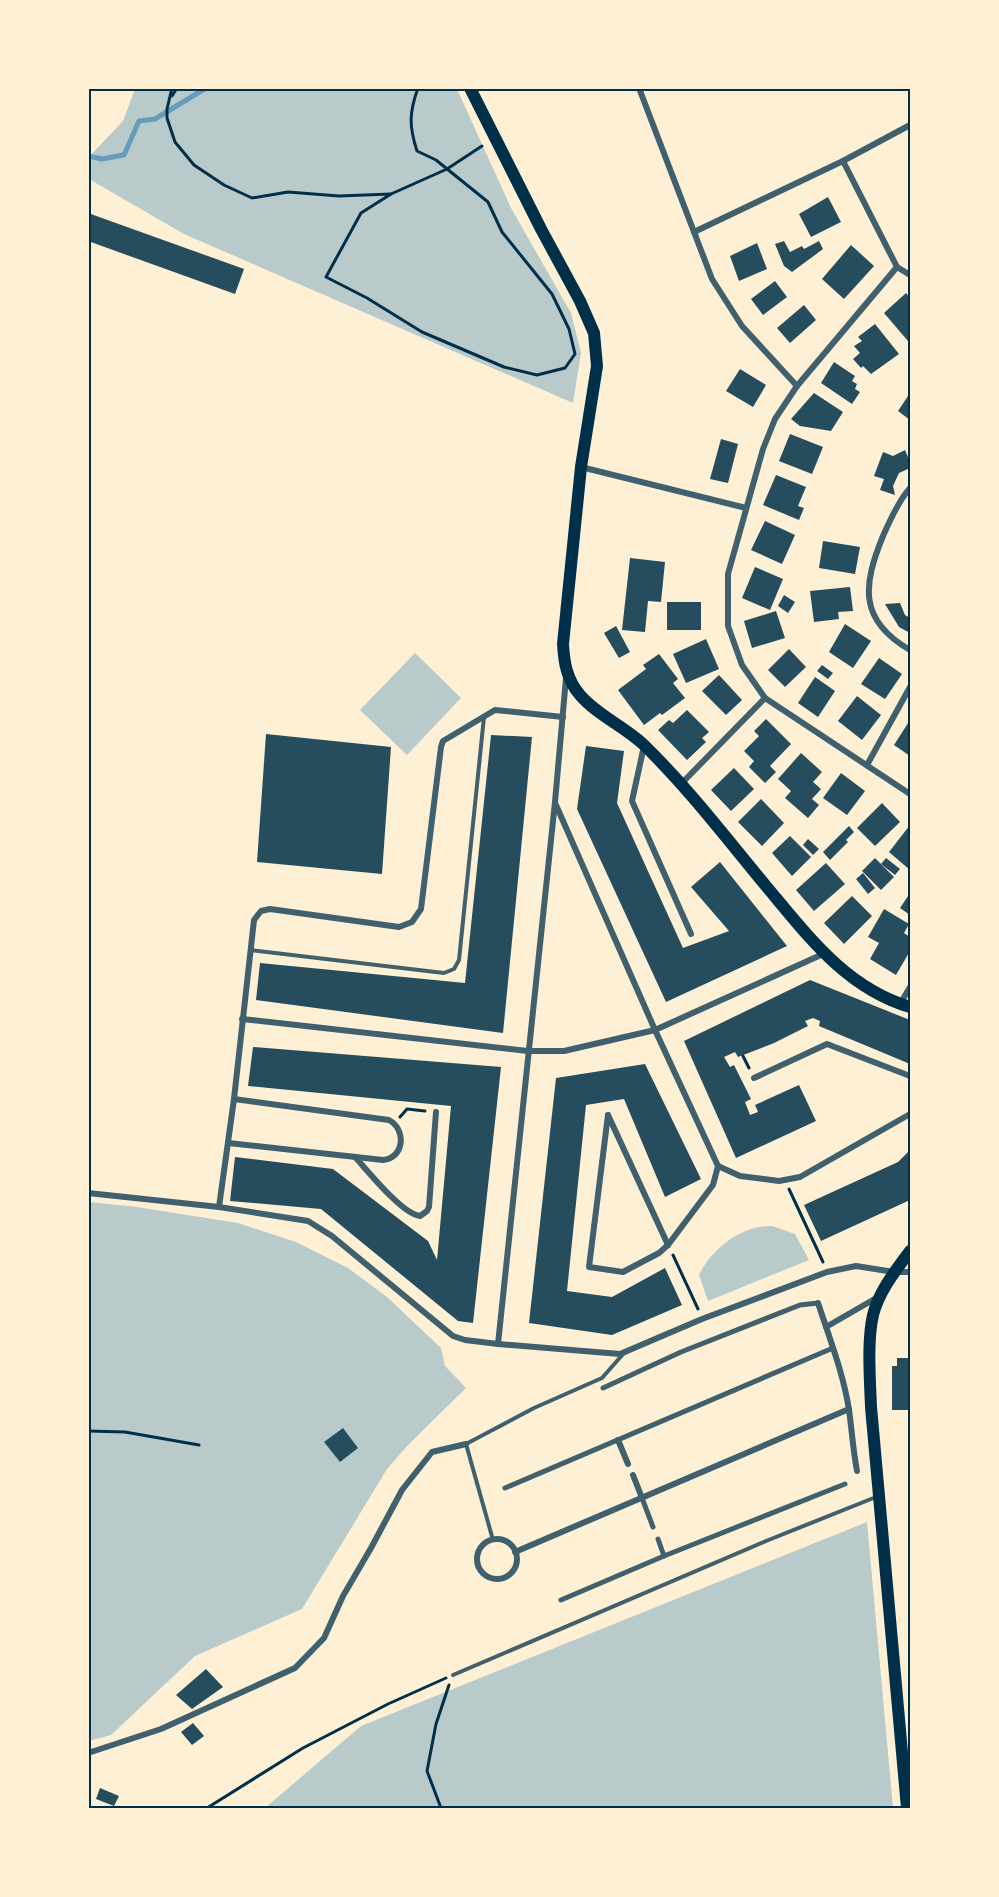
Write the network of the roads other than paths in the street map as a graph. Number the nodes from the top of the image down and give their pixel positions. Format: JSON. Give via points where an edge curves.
{"nodes":[{"id":1,"x":470,"y":88,"type":"edge"},
{"id":2,"x":639,"y":88,"type":"edge"},
{"id":3,"x":910,"y":125,"type":"edge"},
{"id":4,"x":843,"y":160,"type":"junction"},
{"id":5,"x":694,"y":232,"type":"junction"},
{"id":6,"x":897,"y":267,"type":"junction"},
{"id":7,"x":910,"y":275,"type":"edge"},
{"id":8,"x":797,"y":386,"type":"junction"},
{"id":9,"x":581,"y":467,"type":"junction"},
{"id":10,"x":910,"y":488,"type":"edge"},
{"id":11,"x":746,"y":507,"type":"junction"},
{"id":12,"x":910,"y":650,"type":"edge"},
{"id":13,"x":567,"y":672,"type":"junction"},
{"id":14,"x":910,"y":687,"type":"edge"},
{"id":15,"x":765,"y":698,"type":"junction"},
{"id":16,"x":484,"y":717,"type":"junction"},
{"id":17,"x":563,"y":717,"type":"junction"},
{"id":18,"x":644,"y":746,"type":"junction"},
{"id":19,"x":867,"y":765,"type":"junction"},
{"id":20,"x":681,"y":784,"type":"junction"},
{"id":21,"x":910,"y":794,"type":"edge"},
{"id":22,"x":555,"y":802,"type":"junction"},
{"id":23,"x":691,"y":934,"type":"dead end"},
{"id":24,"x":249,"y":950,"type":"junction"},
{"id":25,"x":823,"y":954,"type":"junction"},
{"id":26,"x":910,"y":987,"type":"edge"},
{"id":27,"x":905,"y":1006,"type":"edge"},
{"id":28,"x":242,"y":1019,"type":"junction"},
{"id":29,"x":655,"y":1030,"type":"junction"},
{"id":30,"x":528,"y":1052,"type":"junction"},
{"id":31,"x":910,"y":1076,"type":"edge"},
{"id":32,"x":754,"y":1078,"type":"dead end"},
{"id":33,"x":234,"y":1099,"type":"junction"},
{"id":34,"x":436,"y":1112,"type":"road end"},
{"id":35,"x":910,"y":1114,"type":"edge"},
{"id":36,"x":228,"y":1143,"type":"junction"},
{"id":37,"x":354,"y":1157,"type":"junction"},
{"id":38,"x":718,"y":1166,"type":"junction"},
{"id":39,"x":88,"y":1193,"type":"edge"},
{"id":40,"x":219,"y":1207,"type":"junction"},
{"id":41,"x":668,"y":1245,"type":"junction"},
{"id":42,"x":910,"y":1251,"type":"edge"},
{"id":43,"x":894,"y":1272,"type":"junction"},
{"id":44,"x":910,"y":1272,"type":"edge"},
{"id":45,"x":880,"y":1296,"type":"junction"},
{"id":46,"x":818,"y":1303,"type":"joint"},
{"id":47,"x":826,"y":1326,"type":"junction"},
{"id":48,"x":498,"y":1344,"type":"junction"},
{"id":49,"x":833,"y":1348,"type":"junction"},
{"id":50,"x":625,"y":1353,"type":"junction"},
{"id":51,"x":603,"y":1388,"type":"dead end"},
{"id":52,"x":849,"y":1409,"type":"junction"},
{"id":53,"x":618,"y":1440,"type":"junction"},
{"id":54,"x":466,"y":1444,"type":"junction"},
{"id":55,"x":628,"y":1464,"type":"dead end"},
{"id":56,"x":857,"y":1470,"type":"dead end"},
{"id":57,"x":633,"y":1475,"type":"dead end"},
{"id":58,"x":845,"y":1484,"type":"dead end"},
{"id":59,"x":505,"y":1488,"type":"dead end"},
{"id":60,"x":879,"y":1496,"type":"junction"},
{"id":61,"x":642,"y":1498,"type":"junction"},
{"id":62,"x":653,"y":1527,"type":"dead end"},
{"id":63,"x":658,"y":1539,"type":"dead end"},
{"id":64,"x":493,"y":1540,"type":"junction"},
{"id":65,"x":515,"y":1552,"type":"junction"},
{"id":66,"x":664,"y":1556,"type":"junction"},
{"id":67,"x":561,"y":1600,"type":"dead end"},
{"id":68,"x":453,"y":1675,"type":"road end"},
{"id":69,"x":88,"y":1753,"type":"edge"},
{"id":70,"x":908,"y":1809,"type":"edge"}],
"edges":[{"from":1,"to":9,"type":"main road","via":[[594,333],[597,366]]},
{"from":2,"to":5,"type":"street"},
{"from":3,"to":4,"type":"street"},
{"from":4,"to":5,"type":"street"},
{"from":4,"to":6,"type":"street"},
{"from":5,"to":8,"type":"street","via":[[712,279],[742,326]]},
{"from":6,"to":7,"type":"street"},
{"from":6,"to":8,"type":"street"},
{"from":8,"to":11,"type":"street","via":[[775,419]]},
{"from":9,"to":11,"type":"street"},
{"from":9,"to":13,"type":"main road","via":[[563,644]]},
{"from":10,"to":12,"type":"street","via":[[889,523],[873,560],[868,584],[871,609],[884,630]]},
{"from":11,"to":15,"type":"street","via":[[728,573],[728,626],[742,665]]},
{"from":13,"to":17,"type":"street"},
{"from":13,"to":18,"type":"main road","via":[[581,696]]},
{"from":14,"to":19,"type":"street"},
{"from":15,"to":19,"type":"street"},
{"from":15,"to":20,"type":"street"},
{"from":16,"to":17,"type":"street","via":[[500,710]]},
{"from":16,"to":24,"type":"street","via":[[446,738],[441,747],[421,909],[412,922],[399,927],[270,909],[261,911],[252,924]]},
{"from":16,"to":24,"type":"lane","via":[[459,960],[454,969],[444,973]]},
{"from":17,"to":22,"type":"street"},
{"from":18,"to":20,"type":"main road"},
{"from":18,"to":23,"type":"street","via":[[632,801]]},
{"from":19,"to":21,"type":"street"},
{"from":20,"to":25,"type":"main road"},
{"from":22,"to":29,"type":"street"},
{"from":22,"to":30,"type":"street"},
{"from":24,"to":28,"type":"street"},
{"from":25,"to":27,"type":"main road","via":[[859,983]]},
{"from":25,"to":29,"type":"street"},
{"from":26,"to":27,"type":"street"},
{"from":28,"to":30,"type":"street"},
{"from":28,"to":33,"type":"street"},
{"from":29,"to":30,"type":"street","via":[[564,1051]]},
{"from":29,"to":38,"type":"street"},
{"from":30,"to":48,"type":"street"},
{"from":31,"to":32,"type":"street","via":[[827,1044]]},
{"from":33,"to":36,"type":"street"},
{"from":33,"to":37,"type":"street","via":[[385,1119],[399,1128],[400,1146],[392,1158]]},
{"from":34,"to":37,"type":"street","via":[[429,1207],[420,1216],[393,1198]]},
{"from":35,"to":38,"type":"street","via":[[808,1174],[785,1180],[740,1176]]},
{"from":36,"to":37,"type":"street"},
{"from":36,"to":40,"type":"street"},
{"from":38,"to":41,"type":"street","via":[[713,1185]]},
{"from":39,"to":40,"type":"street"},
{"from":40,"to":48,"type":"street","via":[[316,1224],[453,1336]]},
{"from":41,"to":41,"type":"street","via":[[633,1169],[608,1115],[589,1267],[629,1270]]},
{"from":42,"to":43,"type":"main road"},
{"from":43,"to":44,"type":"street"},
{"from":43,"to":45,"type":"main road"},
{"from":43,"to":50,"type":"street","via":[[856,1266],[827,1272]]},
{"from":45,"to":47,"type":"street"},
{"from":45,"to":60,"type":"main road","via":[[873,1316],[870,1355]]},
{"from":46,"to":47,"type":"street"},
{"from":46,"to":51,"type":"street","via":[[801,1305],[681,1352]]},
{"from":47,"to":49,"type":"street"},
{"from":48,"to":50,"type":"street"},
{"from":49,"to":52,"type":"street"},
{"from":49,"to":53,"type":"street"},
{"from":50,"to":54,"type":"lane","via":[[602,1378]]},
{"from":52,"to":56,"type":"street"},
{"from":52,"to":61,"type":"street"},
{"from":53,"to":55,"type":"street"},
{"from":53,"to":59,"type":"street"},
{"from":54,"to":64,"type":"lane"},
{"from":54,"to":69,"type":"street","via":[[432,1452],[402,1490],[324,1638],[295,1668],[161,1728]]},
{"from":57,"to":61,"type":"street"},
{"from":58,"to":66,"type":"street"},
{"from":60,"to":68,"type":"lane"},
{"from":60,"to":70,"type":"main road"},
{"from":61,"to":62,"type":"street"},
{"from":61,"to":65,"type":"street"},
{"from":63,"to":66,"type":"street"},
{"from":64,"to":65,"type":"street","via":[[504,1540]]},
{"from":64,"to":65,"type":"street","via":[[486,1542],[478,1553],[478,1566],[487,1576],[507,1576],[515,1566]]},
{"from":66,"to":67,"type":"street"}]}
